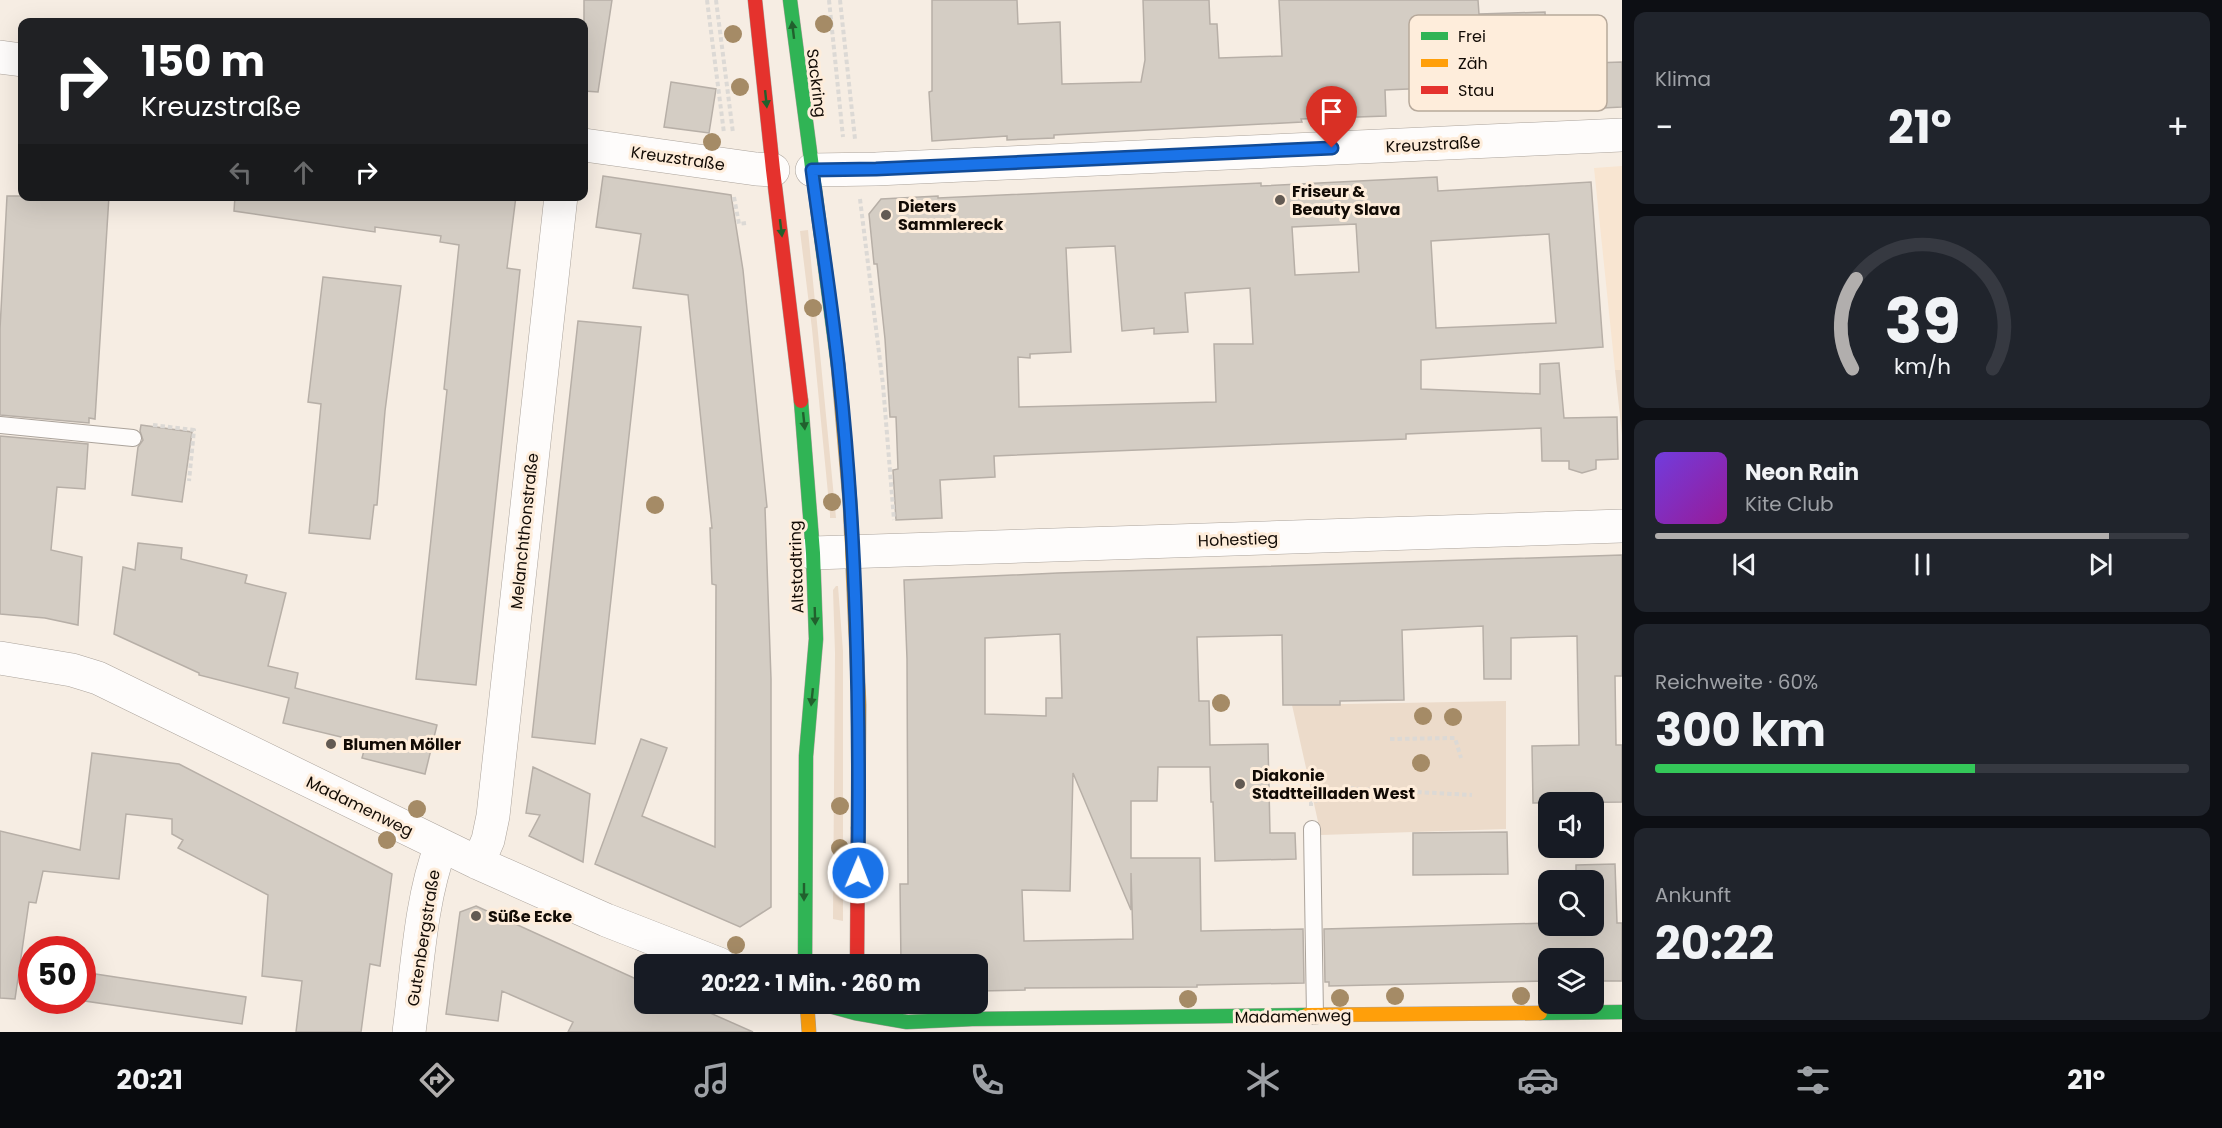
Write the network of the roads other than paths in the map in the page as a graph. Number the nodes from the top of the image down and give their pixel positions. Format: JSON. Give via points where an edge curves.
{"nodes":[{"id":1,"x":755,"y":0,"type":"edge"},
{"id":2,"x":790,"y":0,"type":"edge"},
{"id":3,"x":0,"y":57,"type":"edge"},
{"id":4,"x":18,"y":59,"type":"edge"},
{"id":5,"x":1622,"y":135,"type":"edge"},
{"id":6,"x":588,"y":146,"type":"edge"},
{"id":7,"x":773,"y":170,"type":"junction"},
{"id":8,"x":812,"y":170,"type":"junction"},
{"id":9,"x":560,"y":201,"type":"edge"},
{"id":10,"x":0,"y":425,"type":"edge"},
{"id":11,"x":133,"y":438,"type":"road end"},
{"id":12,"x":1622,"y":526,"type":"edge"},
{"id":13,"x":813,"y":553,"type":"junction"},
{"id":14,"x":853,"y":553,"type":"junction"},
{"id":15,"x":0,"y":658,"type":"edge"},
{"id":16,"x":1312,"y":829,"type":"road end"},
{"id":17,"x":441,"y":846,"type":"junction"},
{"id":18,"x":478,"y":863,"type":"junction"},
{"id":19,"x":693,"y":954,"type":"edge"},
{"id":20,"x":806,"y":954,"type":"edge"},
{"id":21,"x":857,"y":954,"type":"edge"},
{"id":22,"x":1622,"y":1012,"type":"edge"},
{"id":23,"x":808,"y":1014,"type":"edge"},
{"id":24,"x":861,"y":1014,"type":"edge"},
{"id":25,"x":1426,"y":1015,"type":"junction"},
{"id":26,"x":1315,"y":1016,"type":"junction"},
{"id":27,"x":1290,"y":1024,"type":"edge"},
{"id":28,"x":1162,"y":1025,"type":"edge"},
{"id":29,"x":409,"y":1032,"type":"edge"},
{"id":30,"x":809,"y":1032,"type":"edge"},
{"id":31,"x":1426,"y":1032,"type":"edge"}],
"edges":[{"from":1,"to":7,"type":"main road","one_way":true},
{"from":8,"to":2,"type":"main road","name":"Sackring","one_way":true},
{"from":3,"to":4,"type":"street"},
{"from":5,"to":8,"type":"street","name":"Kreuzstraße"},
{"from":6,"to":7,"type":"street","name":"Kreuzstraße"},
{"from":7,"to":13,"type":"main road","name":"Altstadtring","one_way":true,"via":[[798,367]]},
{"from":8,"to":14,"type":"main road","via":[[839,373]]},
{"from":9,"to":18,"type":"street","name":"Melanchthonstraße","via":[[493,816]]},
{"from":10,"to":11,"type":"lane"},
{"from":12,"to":14,"type":"street","name":"Hohestieg"},
{"from":13,"to":14,"type":"street","name":"Hohestieg"},
{"from":13,"to":20,"type":"main road","name":"Altstadtring","one_way":true,"via":[[816,639],[806,756]]},
{"from":14,"to":21,"type":"main road","via":[[858,659]]},
{"from":15,"to":17,"type":"street","name":"Madamenweg","via":[[98,678]]},
{"from":16,"to":26,"type":"lane"},
{"from":17,"to":18,"type":"street","name":"Madamenweg"},
{"from":17,"to":29,"type":"street","name":"Gutenbergstraße","via":[[427,895]]},
{"from":18,"to":19,"type":"street","name":"Madamenweg"},
{"from":22,"to":25,"type":"main road","name":"Madamenweg"},
{"from":23,"to":30,"type":"main road"},
{"from":24,"to":28,"type":"main road","name":"Madamenweg","via":[[907,1022],[972,1019]]},
{"from":25,"to":26,"type":"main road","name":"Madamenweg"},
{"from":25,"to":31,"type":"lane"},
{"from":26,"to":27,"type":"main road","name":"Madamenweg"},
{"from":27,"to":28,"type":"main road","name":"Madamenweg"}]}
